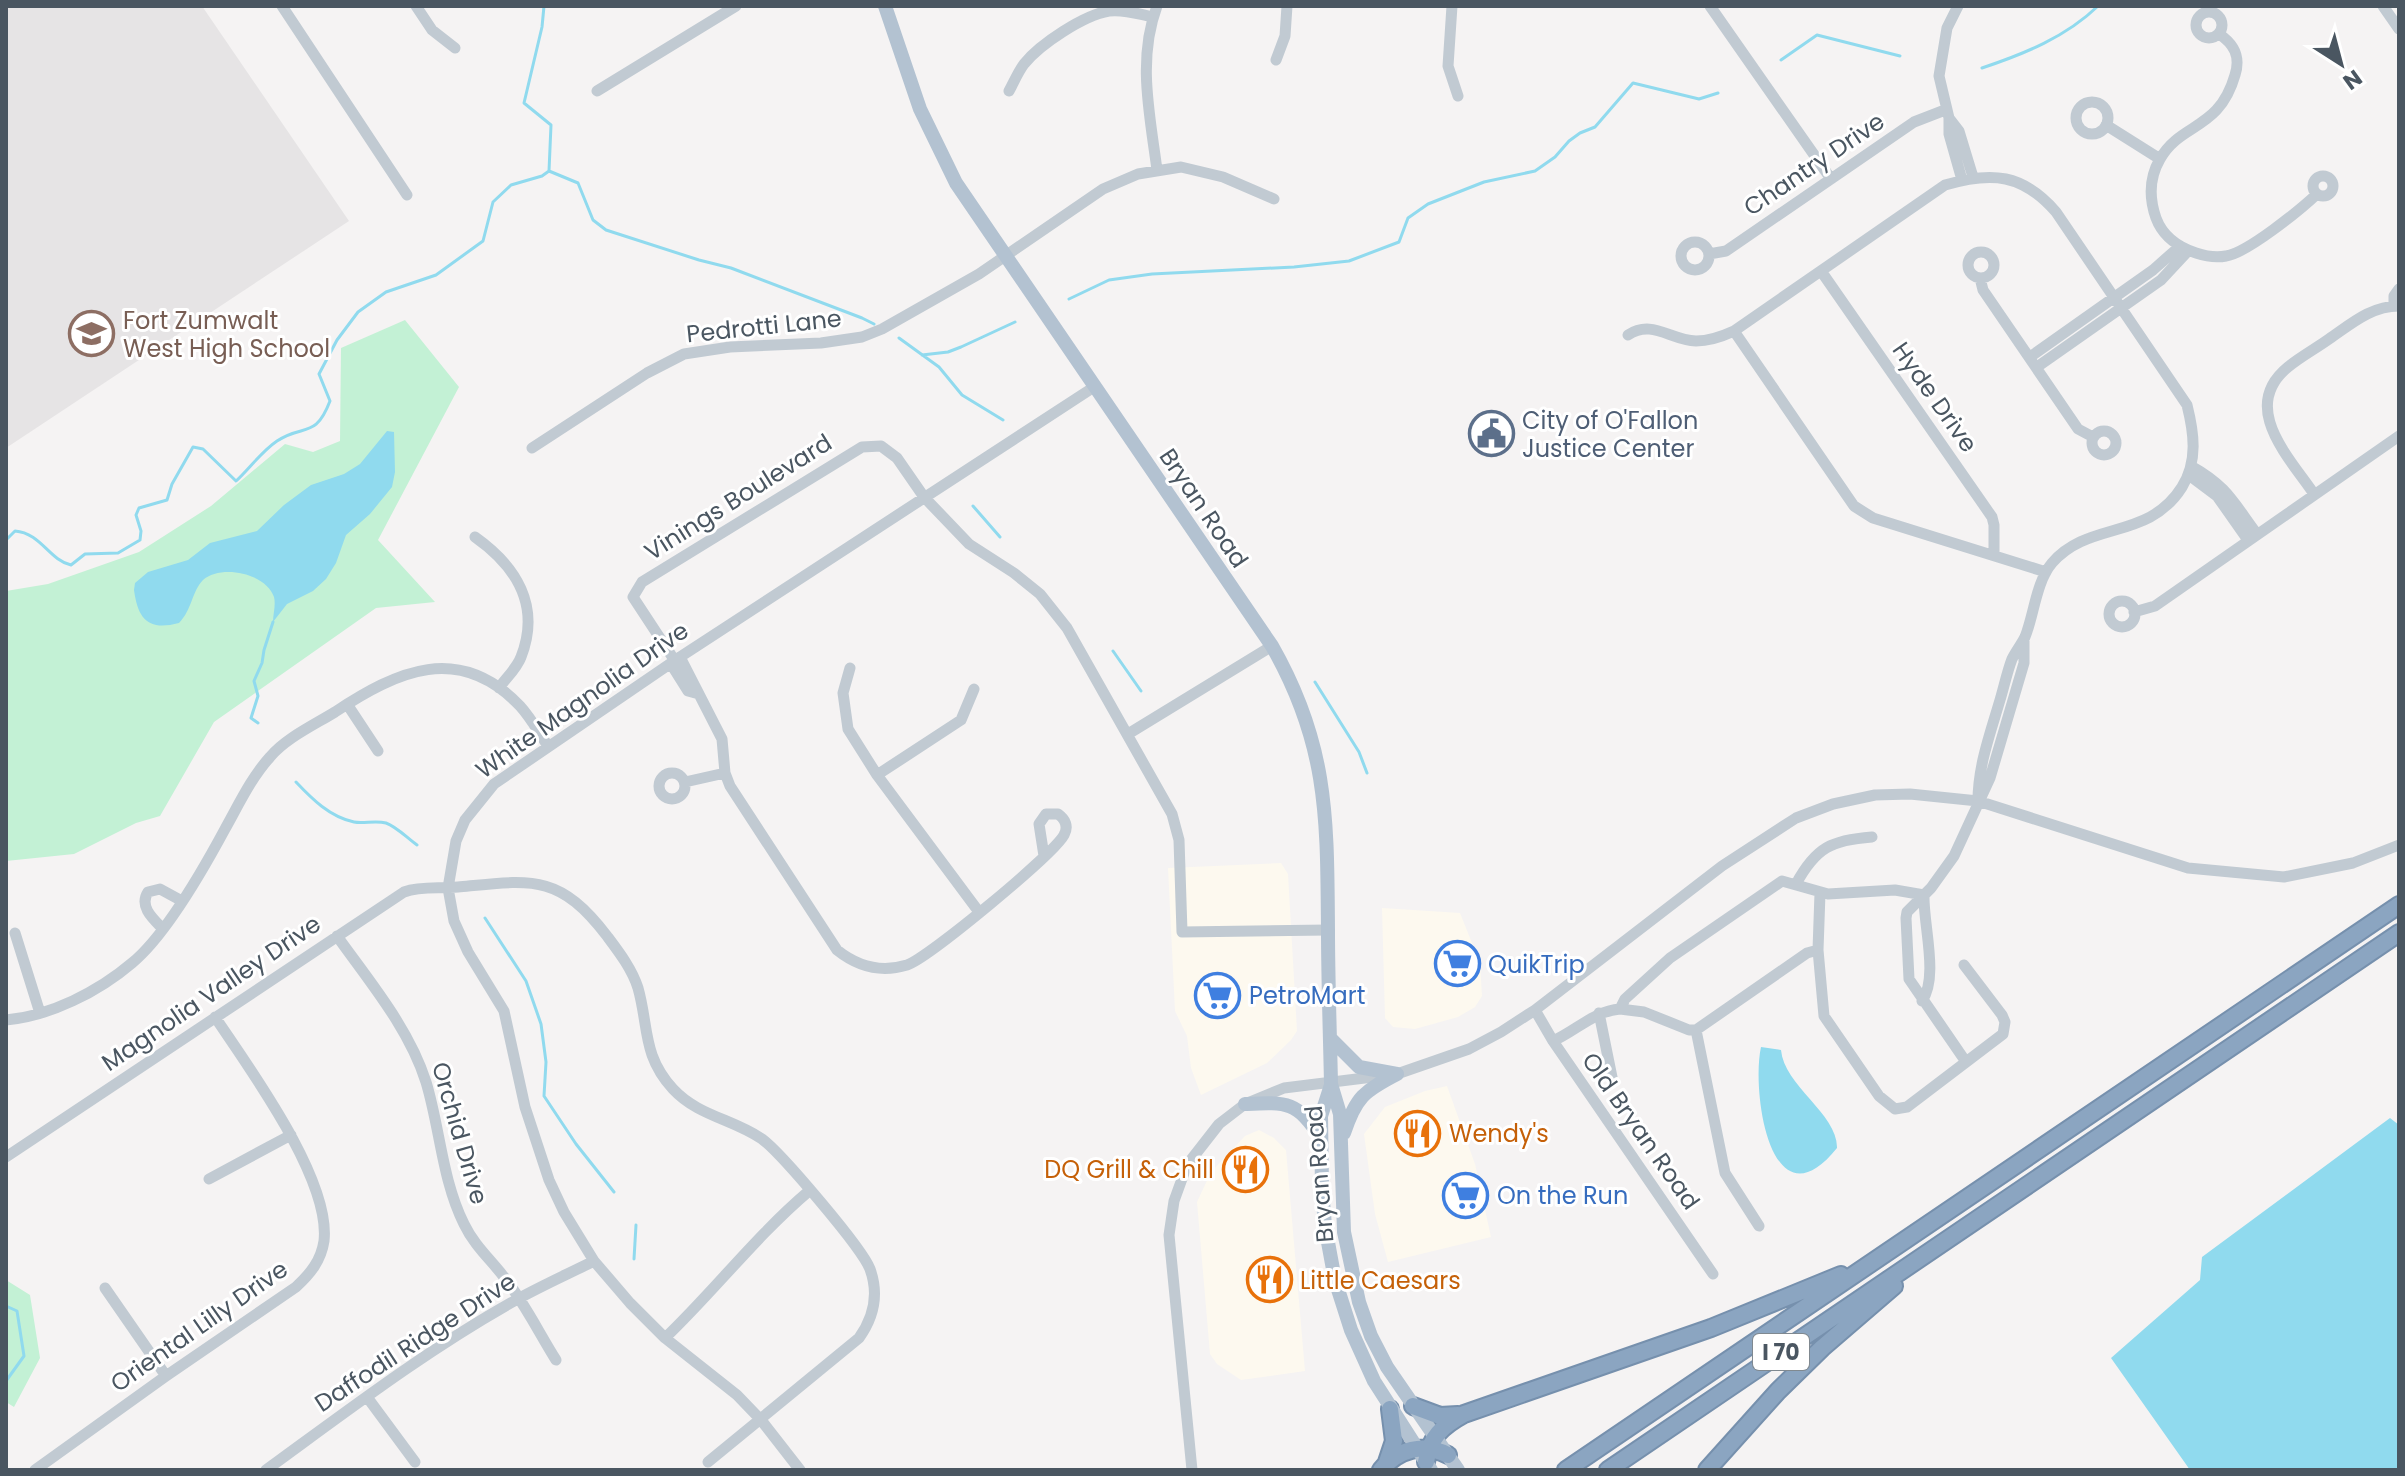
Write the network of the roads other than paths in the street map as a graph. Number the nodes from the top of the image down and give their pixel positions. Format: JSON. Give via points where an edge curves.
{"nodes":[{"id":1,"x":282,"y":6,"type":"edge"},
{"id":2,"x":416,"y":6,"type":"edge"},
{"id":3,"x":736,"y":6,"type":"edge"},
{"id":4,"x":885,"y":6,"type":"edge"},
{"id":5,"x":1287,"y":6,"type":"edge"},
{"id":6,"x":1452,"y":6,"type":"edge"},
{"id":7,"x":1710,"y":6,"type":"edge"},
{"id":8,"x":1958,"y":6,"type":"edge"},
{"id":9,"x":2383,"y":6,"type":"edge"},
{"id":10,"x":1155,"y":12,"type":"edge"},
{"id":11,"x":2399,"y":29,"type":"edge"},
{"id":12,"x":2219,"y":34,"type":"dead end"},
{"id":13,"x":455,"y":48,"type":"dead end"},
{"id":14,"x":1276,"y":60,"type":"dead end"},
{"id":15,"x":597,"y":91,"type":"dead end"},
{"id":16,"x":1009,"y":91,"type":"dead end"},
{"id":17,"x":1458,"y":96,"type":"dead end"},
{"id":18,"x":1947,"y":114,"type":"junction"},
{"id":19,"x":2106,"y":125,"type":"dead end"},
{"id":20,"x":2160,"y":159,"type":"junction"},
{"id":21,"x":1157,"y":170,"type":"junction"},
{"id":22,"x":1831,"y":179,"type":"junction"},
{"id":23,"x":1967,"y":179,"type":"junction"},
{"id":24,"x":2317,"y":194,"type":"dead end"},
{"id":25,"x":407,"y":195,"type":"dead end"},
{"id":26,"x":1274,"y":199,"type":"dead end"},
{"id":27,"x":2184,"y":249,"type":"junction"},
{"id":28,"x":1709,"y":254,"type":"dead end"},
{"id":29,"x":1006,"y":257,"type":"junction"},
{"id":30,"x":1821,"y":271,"type":"junction"},
{"id":31,"x":1980,"y":278,"type":"dead end"},
{"id":32,"x":2399,"y":289,"type":"edge"},
{"id":33,"x":2118,"y":302,"type":"junction"},
{"id":34,"x":2396,"y":306,"type":"edge"},
{"id":35,"x":1734,"y":331,"type":"junction"},
{"id":36,"x":1628,"y":335,"type":"dead end"},
{"id":37,"x":2033,"y":362,"type":"junction"},
{"id":38,"x":1094,"y":387,"type":"junction"},
{"id":39,"x":2399,"y":436,"type":"edge"},
{"id":40,"x":2093,"y":437,"type":"dead end"},
{"id":41,"x":532,"y":448,"type":"dead end"},
{"id":42,"x":2190,"y":470,"type":"junction"},
{"id":43,"x":2314,"y":494,"type":"junction"},
{"id":44,"x":924,"y":497,"type":"junction"},
{"id":45,"x":475,"y":537,"type":"dead end"},
{"id":46,"x":2253,"y":537,"type":"junction"},
{"id":47,"x":1994,"y":554,"type":"junction"},
{"id":48,"x":2046,"y":572,"type":"junction"},
{"id":49,"x":2134,"y":612,"type":"dead end"},
{"id":50,"x":1272,"y":646,"type":"junction"},
{"id":51,"x":675,"y":660,"type":"junction"},
{"id":52,"x":850,"y":668,"type":"dead end"},
{"id":53,"x":499,"y":688,"type":"junction"},
{"id":54,"x":974,"y":689,"type":"dead end"},
{"id":55,"x":347,"y":704,"type":"junction"},
{"id":56,"x":1128,"y":734,"type":"junction"},
{"id":57,"x":548,"y":746,"type":"junction"},
{"id":58,"x":378,"y":751,"type":"dead end"},
{"id":59,"x":725,"y":773,"type":"junction"},
{"id":60,"x":877,"y":775,"type":"junction"},
{"id":61,"x":685,"y":782,"type":"dead end"},
{"id":62,"x":1978,"y":801,"type":"junction"},
{"id":63,"x":1872,"y":837,"type":"dead end"},
{"id":64,"x":2399,"y":845,"type":"edge"},
{"id":65,"x":1044,"y":856,"type":"dead end"},
{"id":66,"x":1796,"y":884,"type":"junction"},
{"id":67,"x":448,"y":888,"type":"junction"},
{"id":68,"x":1820,"y":893,"type":"junction"},
{"id":69,"x":1924,"y":895,"type":"junction"},
{"id":70,"x":182,"y":901,"type":"junction"},
{"id":71,"x":2399,"y":905,"type":"edge"},
{"id":72,"x":979,"y":912,"type":"junction"},
{"id":73,"x":162,"y":928,"type":"junction"},
{"id":74,"x":1328,"y":930,"type":"junction"},
{"id":75,"x":15,"y":933,"type":"dead end"},
{"id":76,"x":2399,"y":933,"type":"edge"},
{"id":77,"x":337,"y":936,"type":"junction"},
{"id":78,"x":1818,"y":950,"type":"junction"},
{"id":79,"x":1964,"y":965,"type":"dead end"},
{"id":80,"x":1922,"y":1001,"type":"junction"},
{"id":81,"x":1620,"y":1009,"type":"junction"},
{"id":82,"x":1535,"y":1010,"type":"junction"},
{"id":83,"x":40,"y":1013,"type":"junction"},
{"id":84,"x":1599,"y":1013,"type":"junction"},
{"id":85,"x":215,"y":1017,"type":"junction"},
{"id":86,"x":6,"y":1020,"type":"edge"},
{"id":87,"x":1696,"y":1030,"type":"junction"},
{"id":88,"x":1330,"y":1038,"type":"junction"},
{"id":89,"x":1553,"y":1041,"type":"junction"},
{"id":90,"x":1966,"y":1062,"type":"junction"},
{"id":91,"x":1397,"y":1074,"type":"junction"},
{"id":92,"x":1613,"y":1082,"type":"dead end"},
{"id":93,"x":1331,"y":1084,"type":"junction"},
{"id":94,"x":1245,"y":1104,"type":"junction"},
{"id":95,"x":291,"y":1135,"type":"junction"},
{"id":96,"x":1322,"y":1138,"type":"junction"},
{"id":97,"x":1341,"y":1145,"type":"junction"},
{"id":98,"x":6,"y":1157,"type":"edge"},
{"id":99,"x":209,"y":1179,"type":"dead end"},
{"id":100,"x":809,"y":1191,"type":"junction"},
{"id":101,"x":1759,"y":1226,"type":"dead end"},
{"id":102,"x":1954,"y":1235,"type":"junction"},
{"id":103,"x":594,"y":1261,"type":"junction"},
{"id":104,"x":1873,"y":1263,"type":"junction"},
{"id":105,"x":1713,"y":1274,"type":"dead end"},
{"id":106,"x":105,"y":1288,"type":"dead end"},
{"id":107,"x":517,"y":1299,"type":"junction"},
{"id":108,"x":665,"y":1338,"type":"junction"},
{"id":109,"x":556,"y":1360,"type":"dead end"},
{"id":110,"x":166,"y":1376,"type":"junction"},
{"id":111,"x":367,"y":1397,"type":"junction"},
{"id":112,"x":1413,"y":1406,"type":"junction"},
{"id":113,"x":1390,"y":1409,"type":"junction"},
{"id":114,"x":1464,"y":1414,"type":"junction"},
{"id":115,"x":761,"y":1420,"type":"junction"},
{"id":116,"x":1427,"y":1453,"type":"edge"},
{"id":117,"x":1448,"y":1455,"type":"joint"},
{"id":118,"x":415,"y":1462,"type":"dead end"},
{"id":119,"x":708,"y":1462,"type":"dead end"},
{"id":120,"x":1384,"y":1466,"type":"edge"},
{"id":121,"x":35,"y":1470,"type":"edge"},
{"id":122,"x":266,"y":1470,"type":"edge"},
{"id":123,"x":800,"y":1470,"type":"edge"},
{"id":124,"x":1192,"y":1470,"type":"edge"},
{"id":125,"x":1458,"y":1470,"type":"edge"},
{"id":126,"x":1566,"y":1470,"type":"edge"},
{"id":127,"x":1608,"y":1470,"type":"edge"},
{"id":128,"x":1707,"y":1470,"type":"edge"}],
"edges":[{"from":1,"to":25,"type":"street"},
{"from":2,"to":13,"type":"street","via":[[432,30]]},
{"from":3,"to":15,"type":"street"},
{"from":4,"to":29,"type":"main road","name":"Bryan Road","via":[[930,134]]},
{"from":5,"to":14,"type":"street","via":[[1285,36]]},
{"from":6,"to":17,"type":"street","via":[[1448,66]]},
{"from":7,"to":22,"type":"street"},
{"from":8,"to":18,"type":"street","via":[[1942,46],[1939,76]]},
{"from":9,"to":11,"type":"street"},
{"from":10,"to":16,"type":"street","via":[[1095,15],[1069,28],[1022,66]]},
{"from":10,"to":21,"type":"street","via":[[1145,68]]},
{"from":12,"to":20,"type":"street","via":[[2238,58],[2231,88],[2209,119]]},
{"from":18,"to":22,"type":"street","name":"Chantry Drive","via":[[1914,122]]},
{"from":18,"to":23,"type":"street","via":[[1959,131]]},
{"from":19,"to":20,"type":"street"},
{"from":20,"to":27,"type":"street","via":[[2150,184],[2151,203],[2158,223]]},
{"from":21,"to":26,"type":"street","name":"Pedrotti Lane","via":[[1181,167],[1223,177]]},
{"from":21,"to":29,"type":"street","name":"Pedrotti Lane","via":[[1103,189]]},
{"from":22,"to":28,"type":"street","name":"Chantry Drive","via":[[1726,251]]},
{"from":23,"to":30,"type":"street","via":[[1945,185]]},
{"from":23,"to":33,"type":"street","via":[[1992,176],[2035,190]]},
{"from":24,"to":27,"type":"street","via":[[2240,252],[2215,256]]},
{"from":27,"to":33,"type":"street"},
{"from":29,"to":38,"type":"main road","name":"Bryan Road"},
{"from":29,"to":41,"type":"street","name":"Pedrotti Lane","via":[[862,337],[684,354]]},
{"from":30,"to":35,"type":"street"},
{"from":30,"to":47,"type":"street","name":"Hyde Drive","via":[[1992,517]]},
{"from":31,"to":37,"type":"street"},
{"from":32,"to":34,"type":"street"},
{"from":33,"to":37,"type":"street"},
{"from":33,"to":42,"type":"street","via":[[2187,405],[2193,429]]},
{"from":34,"to":43,"type":"street","via":[[2372,310],[2286,368],[2271,389],[2266,410],[2270,431]]},
{"from":35,"to":36,"type":"street","via":[[1697,341],[1648,328]]},
{"from":35,"to":47,"type":"street","via":[[1854,506],[1873,518]]},
{"from":37,"to":40,"type":"street","via":[[2078,429]]},
{"from":38,"to":44,"type":"street","name":"White Magnolia Drive"},
{"from":38,"to":50,"type":"main road","name":"Bryan Road"},
{"from":39,"to":43,"type":"street"},
{"from":42,"to":46,"type":"street"},
{"from":42,"to":48,"type":"street","via":[[2158,515],[2076,544]]},
{"from":43,"to":46,"type":"street"},
{"from":44,"to":51,"type":"street","name":"White Magnolia Drive"},
{"from":44,"to":51,"type":"street","name":"Vinings Boulevard","via":[[897,458],[881,446],[862,447],[642,582],[633,597]]},
{"from":44,"to":56,"type":"street","via":[[969,544],[1040,594],[1067,628]]},
{"from":45,"to":53,"type":"street","via":[[495,551],[527,601],[529,630],[520,660]]},
{"from":46,"to":49,"type":"street","via":[[2155,606]]},
{"from":47,"to":48,"type":"street"},
{"from":48,"to":62,"type":"street","via":[[1990,778]]},
{"from":50,"to":56,"type":"street"},
{"from":50,"to":74,"type":"main road","name":"Bryan Road","via":[[1318,758],[1327,822]]},
{"from":51,"to":57,"type":"street","name":"White Magnolia Drive"},
{"from":51,"to":59,"type":"street","via":[[688,691],[699,694],[722,739]]},
{"from":52,"to":60,"type":"street","via":[[843,693],[848,729]]},
{"from":53,"to":55,"type":"street","via":[[470,673],[427,669],[388,680]]},
{"from":53,"to":57,"type":"street","via":[[521,707]]},
{"from":54,"to":60,"type":"street","via":[[961,720]]},
{"from":55,"to":58,"type":"street"},
{"from":55,"to":70,"type":"street","via":[[271,755]]},
{"from":56,"to":74,"type":"street","via":[[1172,814],[1179,840],[1182,932]]},
{"from":57,"to":67,"type":"street","name":"White Magnolia Drive","via":[[494,784],[472,810],[456,841]]},
{"from":59,"to":61,"type":"street"},
{"from":59,"to":72,"type":"street","via":[[837,950],[854,963],[874,968],[907,965]]},
{"from":60,"to":72,"type":"street"},
{"from":62,"to":64,"type":"street","via":[[2188,868],[2284,877],[2353,863]]},
{"from":62,"to":69,"type":"street","via":[[1954,856]]},
{"from":62,"to":82,"type":"street","via":[[1875,795],[1796,818],[1732,858]]},
{"from":63,"to":66,"type":"street","via":[[1835,842],[1810,861]]},
{"from":65,"to":72,"type":"street"},
{"from":66,"to":68,"type":"street"},
{"from":66,"to":81,"type":"street","via":[[1776,884],[1670,958]]},
{"from":67,"to":77,"type":"street","name":"Magnolia Valley Drive","via":[[404,892]]},
{"from":67,"to":100,"type":"street","name":"Magnolia Valley Drive","via":[[540,884],[578,902],[633,975],[650,1050],[672,1088],[696,1109],[760,1138]]},
{"from":67,"to":103,"type":"street","name":"White Magnolia Drive","via":[[458,932],[504,1011],[525,1107],[549,1180]]},
{"from":68,"to":69,"type":"street","via":[[1895,890]]},
{"from":68,"to":78,"type":"street"},
{"from":69,"to":80,"type":"street","via":[[1930,987]]},
{"from":69,"to":80,"type":"street","via":[[1906,918],[1909,979]]},
{"from":70,"to":73,"type":"street"},
{"from":70,"to":73,"type":"street","via":[[160,889],[148,892],[144,906]]},
{"from":71,"to":104,"type":"highway","number":"I 70"},
{"from":73,"to":83,"type":"street","via":[[134,962],[100,986]]},
{"from":74,"to":88,"type":"main road","name":"Bryan Road"},
{"from":75,"to":83,"type":"street"},
{"from":76,"to":102,"type":"highway","number":"I 70"},
{"from":77,"to":85,"type":"street","name":"Magnolia Valley Drive"},
{"from":77,"to":107,"type":"street","name":"Orchid Drive","via":[[407,1039],[426,1083],[463,1223]]},
{"from":78,"to":87,"type":"street"},
{"from":78,"to":90,"type":"street","via":[[1824,1016],[1891,1107],[1907,1107]]},
{"from":79,"to":90,"type":"street","via":[[2005,1022],[2003,1034]]},
{"from":80,"to":90,"type":"street"},
{"from":81,"to":84,"type":"street"},
{"from":81,"to":87,"type":"street"},
{"from":82,"to":89,"type":"street","name":"Old Bryan Road"},
{"from":82,"to":91,"type":"street","via":[[1469,1049]]},
{"from":83,"to":86,"type":"street"},
{"from":84,"to":89,"type":"street"},
{"from":84,"to":92,"type":"street"},
{"from":85,"to":95,"type":"street","name":"Oriental Lilly Drive"},
{"from":85,"to":98,"type":"street","name":"Magnolia Valley Drive"},
{"from":87,"to":101,"type":"street","via":[[1725,1173]]},
{"from":88,"to":91,"type":"main road","via":[[1359,1067]]},
{"from":88,"to":93,"type":"main road","name":"Bryan Road"},
{"from":89,"to":105,"type":"street","name":"Old Bryan Road"},
{"from":91,"to":93,"type":"street"},
{"from":91,"to":97,"type":"main road","via":[[1352,1107]]},
{"from":93,"to":94,"type":"street","via":[[1284,1088]]},
{"from":93,"to":96,"type":"main road","name":"Bryan Road","via":[[1321,1116]]},
{"from":93,"to":97,"type":"main road","name":"Bryan Road","via":[[1340,1114]]},
{"from":94,"to":96,"type":"main road","via":[[1289,1104]]},
{"from":94,"to":124,"type":"street","via":[[1196,1150],[1180,1181],[1171,1218],[1171,1271]]},
{"from":95,"to":99,"type":"street"},
{"from":95,"to":110,"type":"street","name":"Oriental Lilly Drive","via":[[307,1167],[324,1231],[321,1254],[312,1271],[284,1296]]},
{"from":96,"to":113,"type":"main road","name":"Bryan Road","via":[[1323,1209],[1333,1271],[1351,1330]]},
{"from":97,"to":112,"type":"main road","name":"Bryan Road","via":[[1344,1232],[1359,1302],[1378,1352]]},
{"from":100,"to":108,"type":"street","via":[[759,1236]]},
{"from":100,"to":115,"type":"street","name":"Magnolia Valley Drive","via":[[870,1269],[873,1311],[859,1338]]},
{"from":102,"to":127,"type":"highway","number":"I 70"},
{"from":102,"to":128,"type":"highway","via":[[1822,1348]]},
{"from":103,"to":107,"type":"street","name":"Daffodil Ridge Drive"},
{"from":103,"to":108,"type":"street","name":"White Magnolia Drive"},
{"from":104,"to":114,"type":"highway","via":[[1711,1328]]},
{"from":104,"to":126,"type":"highway","number":"I 70"},
{"from":106,"to":110,"type":"street"},
{"from":107,"to":109,"type":"street","name":"Orchid Drive"},
{"from":107,"to":111,"type":"street","name":"Daffodil Ridge Drive"},
{"from":108,"to":115,"type":"street","name":"White Magnolia Drive"},
{"from":110,"to":121,"type":"street","name":"Oriental Lilly Drive"},
{"from":111,"to":118,"type":"street"},
{"from":111,"to":122,"type":"street","name":"Daffodil Ridge Drive"},
{"from":112,"to":114,"type":"highway","via":[[1440,1416]]},
{"from":112,"to":116,"type":"main road","name":"Bryan Road"},
{"from":113,"to":116,"type":"main road","name":"Bryan Road"},
{"from":113,"to":120,"type":"highway","via":[[1394,1441]]},
{"from":114,"to":116,"type":"highway"},
{"from":115,"to":119,"type":"street","name":"Magnolia Valley Drive"},
{"from":115,"to":123,"type":"street","name":"White Magnolia Drive"},
{"from":116,"to":117,"type":"highway"},
{"from":116,"to":120,"type":"highway","via":[[1404,1451]]},
{"from":117,"to":125,"type":"main road"}]}
